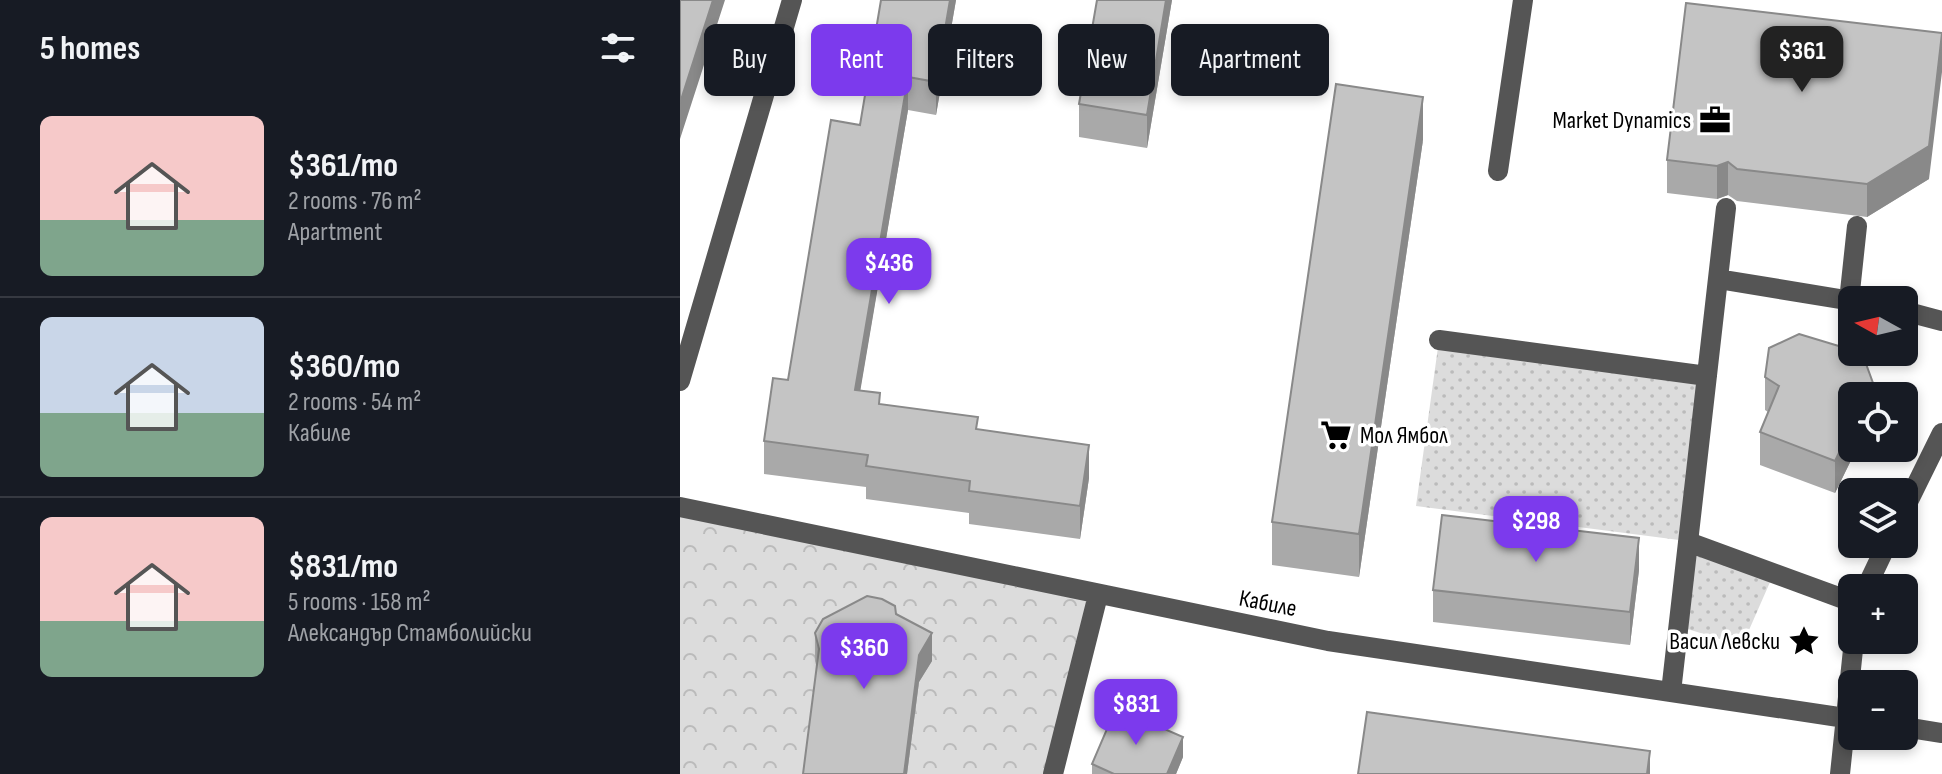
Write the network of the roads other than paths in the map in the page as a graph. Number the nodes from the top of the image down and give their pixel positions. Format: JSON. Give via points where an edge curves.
{"nodes":[{"id":1,"x":792,"y":0,"type":"edge"},
{"id":2,"x":1523,"y":0,"type":"edge"},
{"id":3,"x":1498,"y":171,"type":"dead end"},
{"id":4,"x":1726,"y":208,"type":"dead end"},
{"id":5,"x":1857,"y":226,"type":"dead end"},
{"id":6,"x":1718,"y":279,"type":"junction"},
{"id":7,"x":1851,"y":286,"type":"edge"},
{"id":8,"x":1838,"y":299,"type":"edge"},
{"id":9,"x":1918,"y":315,"type":"edge"},
{"id":10,"x":1942,"y":321,"type":"edge"},
{"id":11,"x":1439,"y":340,"type":"dead end"},
{"id":12,"x":1707,"y":376,"type":"junction"},
{"id":13,"x":680,"y":381,"type":"edge"},
{"id":14,"x":1942,"y":433,"type":"edge"},
{"id":15,"x":1918,"y":482,"type":"edge"},
{"id":16,"x":680,"y":507,"type":"edge"},
{"id":17,"x":1688,"y":542,"type":"junction"},
{"id":18,"x":1098,"y":595,"type":"junction"},
{"id":19,"x":1838,"y":597,"type":"edge"},
{"id":20,"x":1671,"y":692,"type":"junction"},
{"id":21,"x":1838,"y":717,"type":"edge"},
{"id":22,"x":1918,"y":729,"type":"edge"},
{"id":23,"x":1942,"y":733,"type":"edge"},
{"id":24,"x":1844,"y":750,"type":"edge"},
{"id":25,"x":1053,"y":774,"type":"edge"},
{"id":26,"x":1840,"y":774,"type":"edge"}],
"edges":[{"from":1,"to":13,"type":"street"},
{"from":2,"to":3,"type":"street"},
{"from":4,"to":6,"type":"street"},
{"from":5,"to":7,"type":"street"},
{"from":6,"to":8,"type":"street"},
{"from":6,"to":12,"type":"street"},
{"from":9,"to":10,"type":"street"},
{"from":11,"to":12,"type":"street"},
{"from":12,"to":17,"type":"street"},
{"from":14,"to":15,"type":"street"},
{"from":16,"to":18,"type":"street","name":"Кабиле"},
{"from":17,"to":19,"type":"street"},
{"from":17,"to":20,"type":"street"},
{"from":18,"to":20,"type":"street","name":"Кабиле","via":[[1328,641]]},
{"from":18,"to":25,"type":"street"},
{"from":20,"to":21,"type":"street","name":"Кабиле"},
{"from":22,"to":23,"type":"street"},
{"from":24,"to":26,"type":"street"}]}
